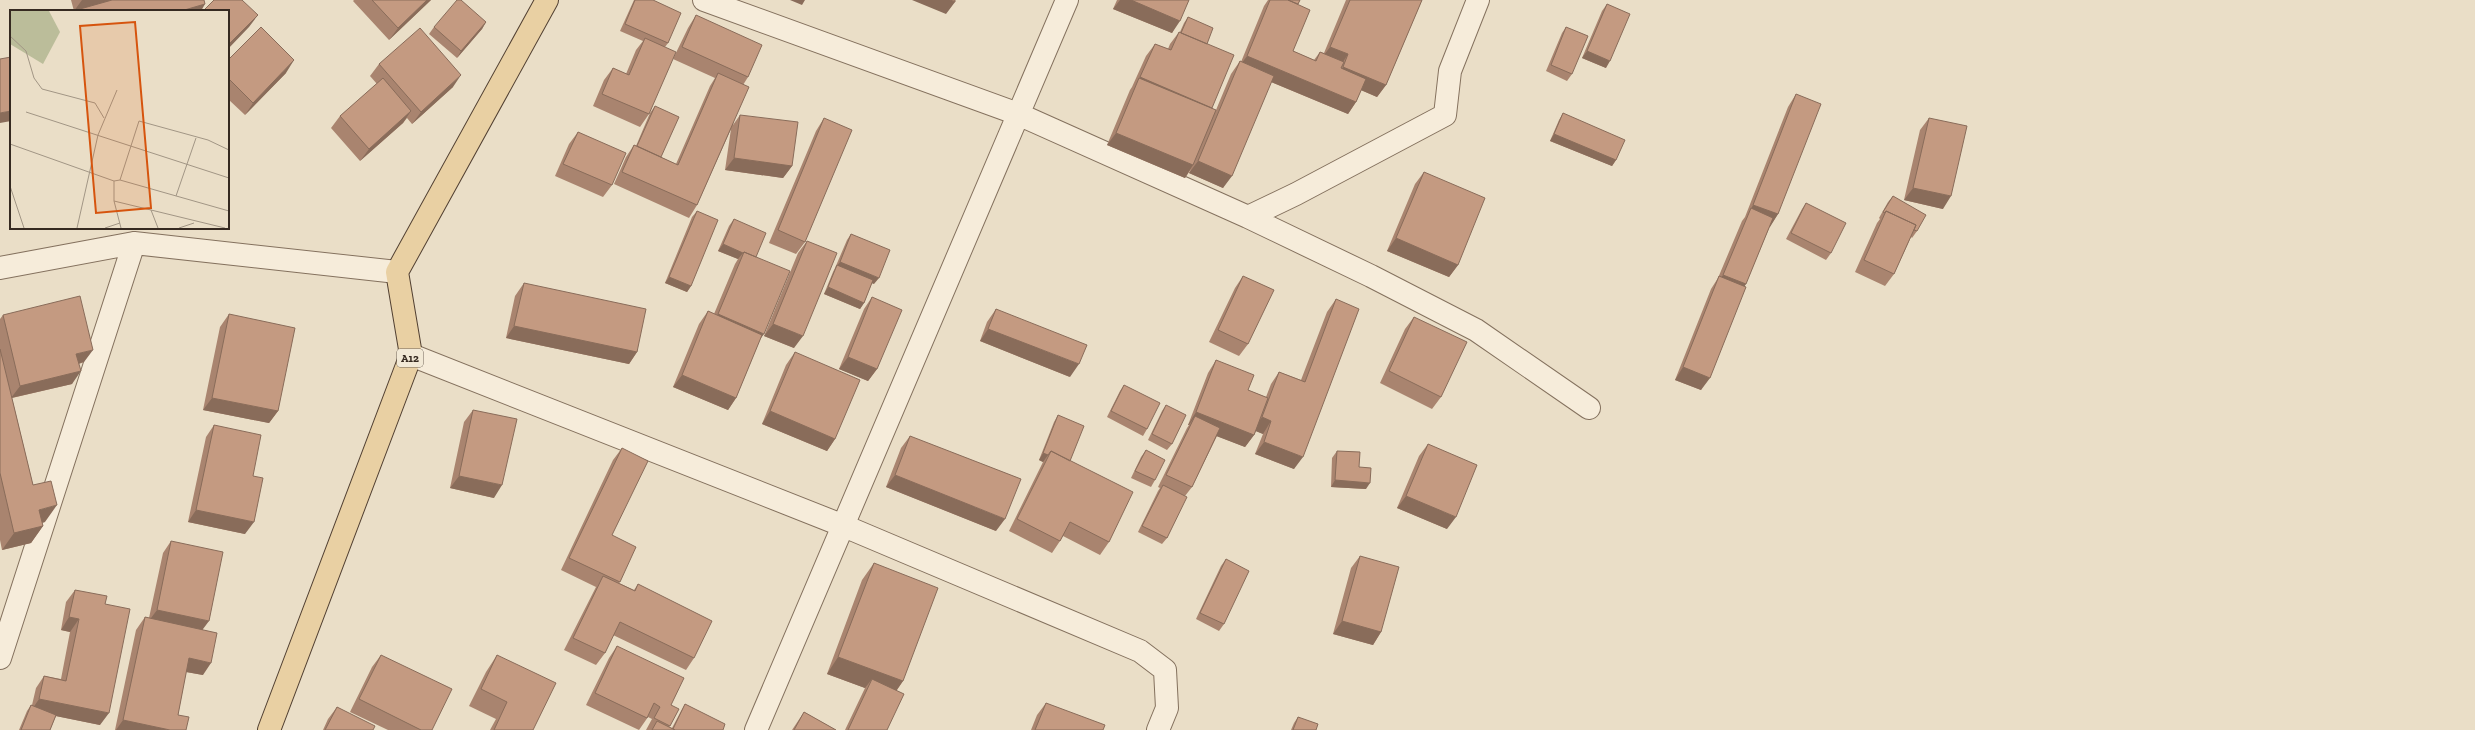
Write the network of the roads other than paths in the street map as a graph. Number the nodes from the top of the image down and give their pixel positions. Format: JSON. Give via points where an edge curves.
{"nodes":[{"id":1,"x":547,"y":0,"type":"edge"},
{"id":2,"x":704,"y":0,"type":"edge"},
{"id":3,"x":1067,"y":0,"type":"edge"},
{"id":4,"x":1478,"y":0,"type":"edge"},
{"id":5,"x":1018,"y":114,"type":"junction"},
{"id":6,"x":1248,"y":217,"type":"junction"},
{"id":7,"x":134,"y":243,"type":"junction"},
{"id":8,"x":0,"y":268,"type":"edge"},
{"id":9,"x":397,"y":272,"type":"junction"},
{"id":10,"x":411,"y":355,"type":"junction"},
{"id":11,"x":1589,"y":408,"type":"dead end"},
{"id":12,"x":844,"y":526,"type":"junction"},
{"id":13,"x":0,"y":658,"type":"edge"},
{"id":14,"x":270,"y":730,"type":"edge"},
{"id":15,"x":756,"y":730,"type":"edge"},
{"id":16,"x":1158,"y":730,"type":"edge"}],
"edges":[{"from":1,"to":9,"type":"main road"},
{"from":2,"to":5,"type":"street"},
{"from":3,"to":5,"type":"street"},
{"from":4,"to":6,"type":"street","via":[[1450,71],[1445,115]]},
{"from":5,"to":6,"type":"street"},
{"from":5,"to":12,"type":"street"},
{"from":6,"to":11,"type":"street","via":[[1372,276],[1476,330]]},
{"from":7,"to":8,"type":"street"},
{"from":7,"to":9,"type":"street"},
{"from":7,"to":13,"type":"street"},
{"from":9,"to":10,"type":"main road","number":"A12"},
{"from":10,"to":12,"type":"street"},
{"from":10,"to":14,"type":"main road","number":"A12"},
{"from":12,"to":15,"type":"street"},
{"from":12,"to":16,"type":"street","via":[[1140,651],[1165,670],[1167,708]]}]}
